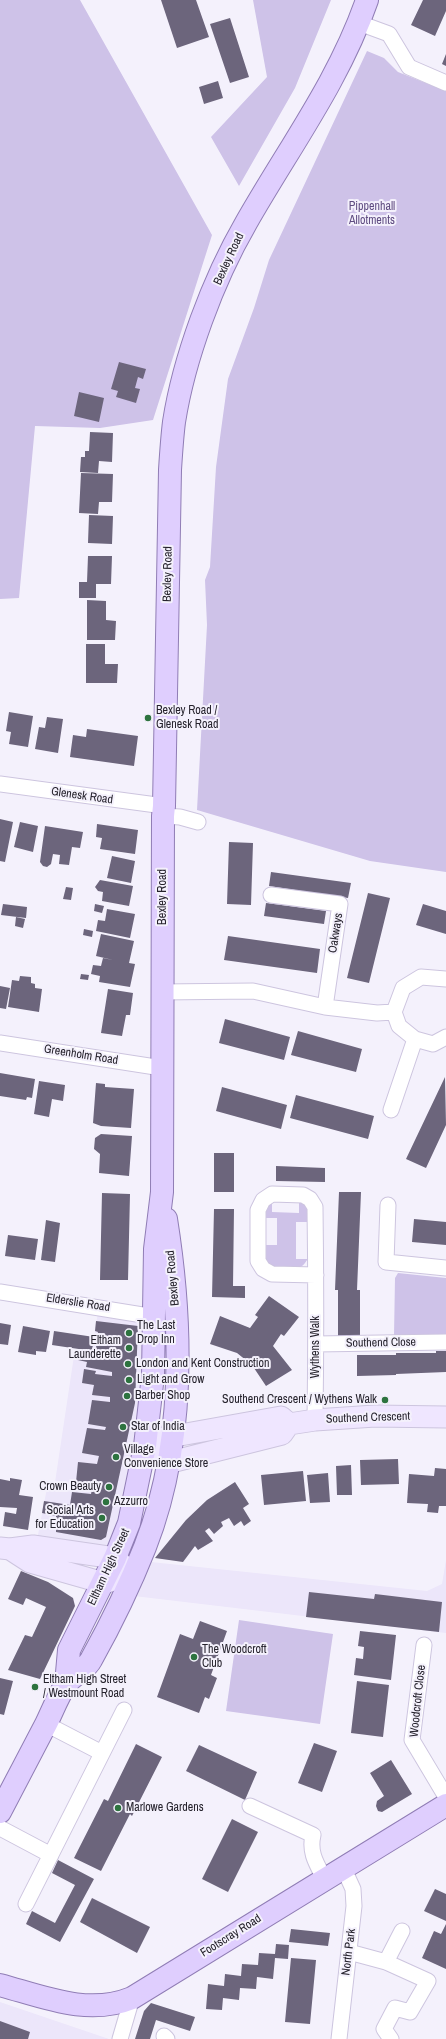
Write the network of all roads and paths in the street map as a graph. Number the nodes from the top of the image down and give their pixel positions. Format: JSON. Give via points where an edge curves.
{"nodes":[{"id":1,"x":367,"y":0,"type":"edge"},
{"id":2,"x":359,"y":23,"type":"junction"},
{"id":3,"x":446,"y":83,"type":"edge"},
{"id":4,"x":0,"y":784,"type":"edge"},
{"id":5,"x":164,"y":811,"type":"junction"},
{"id":6,"x":198,"y":822,"type":"dead end"},
{"id":7,"x":271,"y":894,"type":"dead end"},
{"id":8,"x":446,"y":979,"type":"edge"},
{"id":9,"x":162,"y":992,"type":"junction"},
{"id":10,"x":324,"y":1006,"type":"junction"},
{"id":11,"x":394,"y":1012,"type":"junction"},
{"id":12,"x":446,"y":1038,"type":"edge"},
{"id":13,"x":415,"y":1039,"type":"junction"},
{"id":14,"x":0,"y":1043,"type":"edge"},
{"id":15,"x":162,"y":1068,"type":"junction"},
{"id":16,"x":391,"y":1110,"type":"dead end"},
{"id":17,"x":162,"y":1192,"type":"junction"},
{"id":18,"x":388,"y":1205,"type":"dead end"},
{"id":19,"x":446,"y":1268,"type":"edge"},
{"id":20,"x":316,"y":1275,"type":"junction"},
{"id":21,"x":0,"y":1292,"type":"edge"},
{"id":22,"x":155,"y":1317,"type":"junction"},
{"id":23,"x":446,"y":1342,"type":"edge"},
{"id":24,"x":316,"y":1344,"type":"junction"},
{"id":25,"x":446,"y":1417,"type":"edge"},
{"id":26,"x":315,"y":1420,"type":"junction"},
{"id":27,"x":289,"y":1424,"type":"junction"},
{"id":28,"x":172,"y":1437,"type":"junction"},
{"id":29,"x":145,"y":1446,"type":"junction"},
{"id":30,"x":168,"y":1463,"type":"junction"},
{"id":31,"x":5,"y":1549,"type":"edge"},
{"id":32,"x":115,"y":1558,"type":"junction"},
{"id":33,"x":133,"y":1575,"type":"junction"},
{"id":34,"x":104,"y":1582,"type":"junction"},
{"id":35,"x":424,"y":1645,"type":"dead end"},
{"id":36,"x":66,"y":1684,"type":"junction"},
{"id":37,"x":124,"y":1710,"type":"dead end"},
{"id":38,"x":46,"y":1724,"type":"junction"},
{"id":39,"x":102,"y":1753,"type":"junction"},
{"id":40,"x":446,"y":1797,"type":"edge"},
{"id":41,"x":446,"y":1805,"type":"edge"},
{"id":42,"x":250,"y":1806,"type":"dead end"},
{"id":43,"x":0,"y":1812,"type":"edge"},
{"id":44,"x":0,"y":1828,"type":"edge"},
{"id":45,"x":51,"y":1854,"type":"junction"},
{"id":46,"x":342,"y":1867,"type":"junction"},
{"id":47,"x":324,"y":1878,"type":"junction"},
{"id":48,"x":26,"y":1904,"type":"dead end"},
{"id":49,"x":402,"y":1930,"type":"dead end"},
{"id":50,"x":349,"y":1952,"type":"junction"},
{"id":51,"x":386,"y":1962,"type":"junction"},
{"id":52,"x":0,"y":1985,"type":"edge"},
{"id":53,"x":132,"y":1998,"type":"junction"},
{"id":54,"x":120,"y":2039,"type":"edge"},
{"id":55,"x":339,"y":2039,"type":"edge"},
{"id":56,"x":391,"y":2039,"type":"edge"}],
"edges":[{"from":1,"to":2,"type":"main road","name":"Bexley Road"},
{"from":2,"to":3,"type":"street","via":[[389,34],[409,67]]},
{"from":2,"to":5,"type":"main road","name":"Bexley Road","via":[[324,94],[245,225],[207,307],[184,375],[174,422],[170,470]]},
{"from":4,"to":5,"type":"street","name":"Glenesk Road"},
{"from":5,"to":6,"type":"street","name":"Glenesk Road"},
{"from":5,"to":9,"type":"main road","name":"Bexley Road"},
{"from":7,"to":10,"type":"street","name":"Oakways","via":[[340,904]]},
{"from":8,"to":11,"type":"street","via":[[422,977],[403,988]]},
{"from":9,"to":10,"type":"street","via":[[253,992]]},
{"from":9,"to":15,"type":"main road","name":"Bexley Road"},
{"from":10,"to":11,"type":"street","via":[[377,1013]]},
{"from":11,"to":13,"type":"street","via":[[399,1026]]},
{"from":12,"to":13,"type":"street","via":[[433,1044]]},
{"from":13,"to":16,"type":"street"},
{"from":14,"to":15,"type":"street","name":"Greenholm Road"},
{"from":15,"to":17,"type":"main road","name":"Bexley Road"},
{"from":17,"to":22,"type":"main road","name":"Bexley Road","via":[[155,1249]]},
{"from":17,"to":28,"type":"main road","name":"Bexley Road","via":[[171,1248],[176,1324],[176,1386]]},
{"from":18,"to":19,"type":"street","via":[[386,1262]]},
{"from":20,"to":20,"type":"street","name":"Wythens Walk","via":[[315,1207],[310,1199],[303,1195],[272,1194],[263,1200],[258,1210],[258,1261],[263,1269],[272,1274]]},
{"from":20,"to":24,"type":"street","name":"Wythens Walk"},
{"from":21,"to":22,"type":"street","name":"Elderslie Road"},
{"from":22,"to":29,"type":"main road","name":"Bexley Road","via":[[152,1390]]},
{"from":23,"to":24,"type":"street","name":"Southend Close"},
{"from":24,"to":26,"type":"street","name":"Wythens Walk"},
{"from":25,"to":26,"type":"street","name":"Southend Crescent","via":[[375,1416]]},
{"from":26,"to":27,"type":"street","name":"Southend Crescent"},
{"from":27,"to":28,"type":"street","name":"Southend Crescent","via":[[281,1417]]},
{"from":27,"to":30,"type":"street","via":[[282,1434]]},
{"from":28,"to":29,"type":"street","name":"Southend Crescent"},
{"from":28,"to":30,"type":"main road","name":"Bexley Road"},
{"from":29,"to":30,"type":"street"},
{"from":29,"to":32,"type":"main road","name":"Eltham High Street","via":[[129,1523]]},
{"from":30,"to":33,"type":"main road","name":"Bexley Road","via":[[155,1516]]},
{"from":31,"to":32,"type":"street","via":[[33,1546]]},
{"from":31,"to":34,"type":"street","via":[[30,1562]]},
{"from":32,"to":33,"type":"street"},
{"from":32,"to":34,"type":"main road","name":"Eltham High Street"},
{"from":33,"to":34,"type":"street"},
{"from":33,"to":36,"type":"main road","name":"Eltham High Street","via":[[90,1662]]},
{"from":34,"to":36,"type":"main road","name":"Eltham High Street","via":[[69,1650]]},
{"from":35,"to":40,"type":"street","name":"Woodcroft Close","via":[[412,1740]]},
{"from":36,"to":38,"type":"main road","name":"Eltham High Street"},
{"from":37,"to":39,"type":"street"},
{"from":38,"to":39,"type":"street"},
{"from":38,"to":43,"type":"main road","name":"Eltham High Street"},
{"from":39,"to":45,"type":"street"},
{"from":41,"to":46,"type":"main road","name":"Footscray Road"},
{"from":42,"to":47,"type":"street","via":[[313,1835],[312,1855]]},
{"from":44,"to":45,"type":"street"},
{"from":45,"to":48,"type":"street"},
{"from":46,"to":47,"type":"main road","name":"Footscray Road"},
{"from":46,"to":50,"type":"street","name":"North Park","via":[[353,1889],[354,1906]]},
{"from":47,"to":53,"type":"main road","name":"Footscray Road"},
{"from":49,"to":51,"type":"street"},
{"from":50,"to":51,"type":"street"},
{"from":50,"to":55,"type":"street","name":"North Park"},
{"from":51,"to":56,"type":"street","via":[[428,1981],[410,2012],[395,2008],[384,2029]]},
{"from":52,"to":53,"type":"main road","name":"Footscray Road","via":[[89,2007],[119,2003]]},
{"from":53,"to":54,"type":"street"}]}
